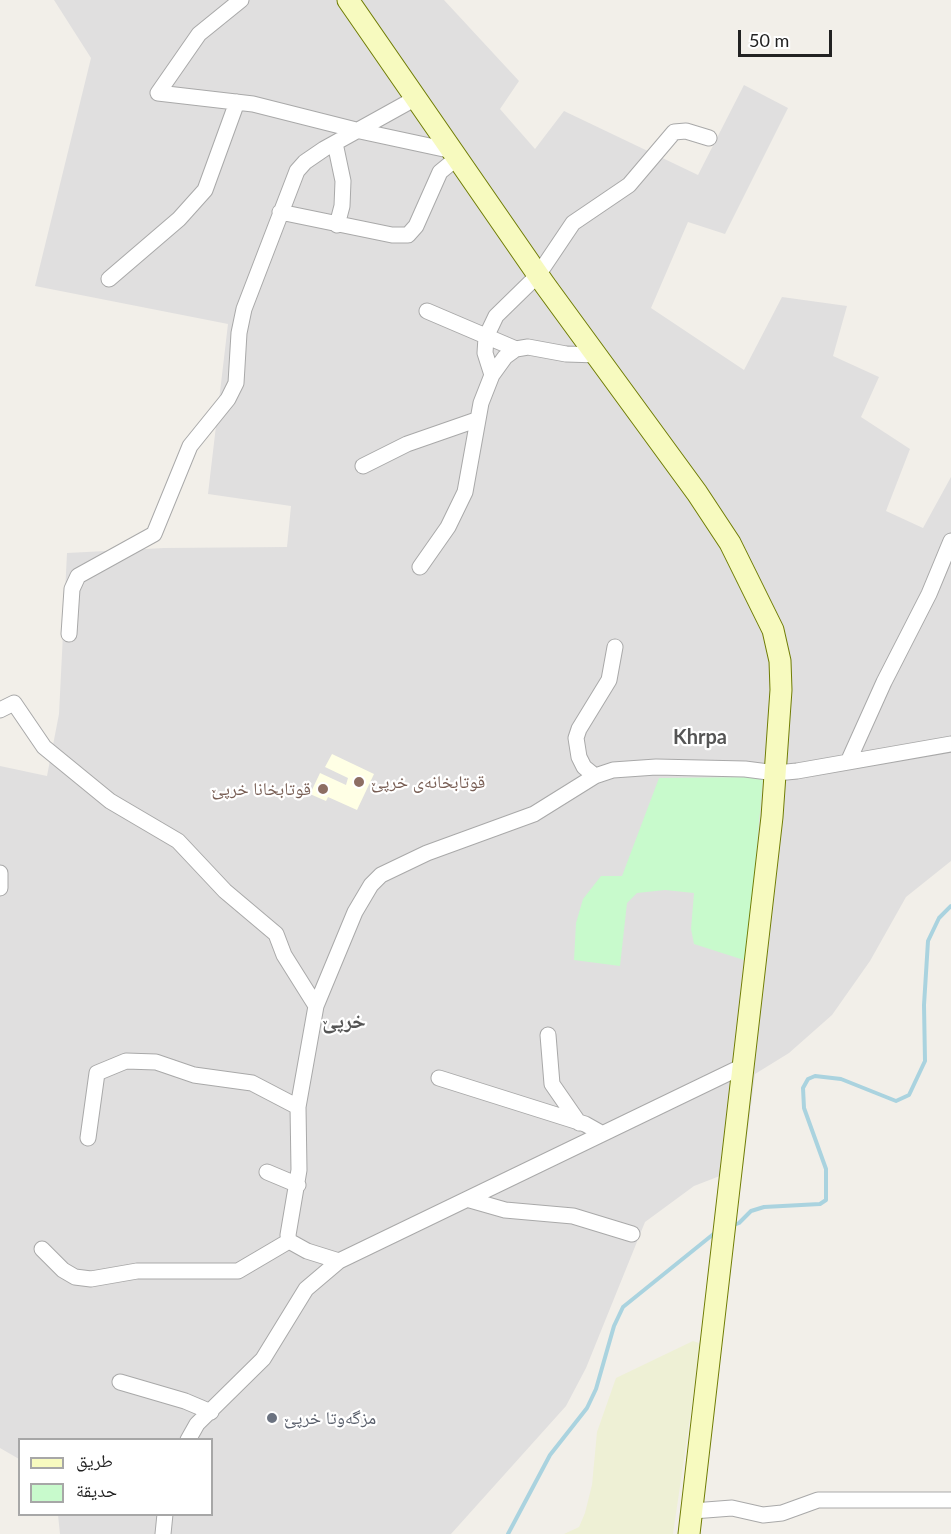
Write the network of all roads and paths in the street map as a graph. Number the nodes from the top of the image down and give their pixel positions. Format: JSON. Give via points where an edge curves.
{"nodes":[{"id":1,"x":241,"y":0,"type":"edge"},
{"id":2,"x":348,"y":0,"type":"edge"},
{"id":3,"x":221,"y":6,"type":"edge"},
{"id":4,"x":416,"y":98,"type":"junction"},
{"id":5,"x":237,"y":102,"type":"junction"},
{"id":6,"x":357,"y":130,"type":"junction"},
{"id":7,"x":709,"y":138,"type":"dead end"},
{"id":8,"x":335,"y":143,"type":"junction"},
{"id":9,"x":455,"y":154,"type":"junction"},
{"id":10,"x":280,"y":212,"type":"junction"},
{"id":11,"x":337,"y":225,"type":"junction"},
{"id":12,"x":538,"y":275,"type":"junction"},
{"id":13,"x":109,"y":279,"type":"dead end"},
{"id":14,"x":426,"y":310,"type":"dead end"},
{"id":15,"x":486,"y":337,"type":"junction"},
{"id":16,"x":516,"y":348,"type":"junction"},
{"id":17,"x":598,"y":355,"type":"junction"},
{"id":18,"x":492,"y":375,"type":"junction"},
{"id":19,"x":476,"y":420,"type":"junction"},
{"id":20,"x":363,"y":466,"type":"dead end"},
{"id":21,"x":951,"y":541,"type":"edge"},
{"id":22,"x":420,"y":567,"type":"dead end"},
{"id":23,"x":69,"y":634,"type":"dead end"},
{"id":24,"x":615,"y":648,"type":"dead end"},
{"id":25,"x":0,"y":710,"type":"edge"},
{"id":26,"x":951,"y":744,"type":"edge"},
{"id":27,"x":848,"y":762,"type":"junction"},
{"id":28,"x":776,"y":773,"type":"junction"},
{"id":29,"x":595,"y":776,"type":"junction"},
{"id":30,"x":0,"y":873,"type":"edge"},
{"id":31,"x":0,"y":888,"type":"edge"},
{"id":32,"x":316,"y":1006,"type":"junction"},
{"id":33,"x":548,"y":1035,"type":"dead end"},
{"id":34,"x":742,"y":1066,"type":"junction"},
{"id":35,"x":439,"y":1078,"type":"dead end"},
{"id":36,"x":298,"y":1107,"type":"junction"},
{"id":37,"x":579,"y":1123,"type":"junction"},
{"id":38,"x":601,"y":1133,"type":"junction"},
{"id":39,"x":88,"y":1138,"type":"dead end"},
{"id":40,"x":267,"y":1172,"type":"dead end"},
{"id":41,"x":298,"y":1185,"type":"junction"},
{"id":42,"x":470,"y":1200,"type":"junction"},
{"id":43,"x":632,"y":1234,"type":"dead end"},
{"id":44,"x":289,"y":1241,"type":"junction"},
{"id":45,"x":42,"y":1250,"type":"dead end"},
{"id":46,"x":339,"y":1261,"type":"junction"},
{"id":47,"x":120,"y":1382,"type":"dead end"},
{"id":48,"x":211,"y":1412,"type":"junction"},
{"id":49,"x":189,"y":1438,"type":"edge"},
{"id":50,"x":951,"y":1500,"type":"edge"},
{"id":51,"x":693,"y":1510,"type":"junction"},
{"id":52,"x":165,"y":1516,"type":"edge"},
{"id":53,"x":163,"y":1534,"type":"edge"},
{"id":54,"x":689,"y":1534,"type":"edge"}],
"edges":[{"from":1,"to":3,"type":"street"},
{"from":2,"to":4,"type":"street"},
{"from":3,"to":5,"type":"street","via":[[158,93]]},
{"from":4,"to":6,"type":"street"},
{"from":4,"to":9,"type":"street"},
{"from":5,"to":6,"type":"street"},
{"from":5,"to":13,"type":"street","via":[[205,190],[179,219]]},
{"from":6,"to":8,"type":"street"},
{"from":6,"to":9,"type":"street"},
{"from":7,"to":12,"type":"street","via":[[687,131],[674,132],[629,185],[573,223]]},
{"from":8,"to":10,"type":"street","via":[[297,171]]},
{"from":8,"to":11,"type":"street","via":[[343,181]]},
{"from":9,"to":11,"type":"street","via":[[440,172],[408,235]]},
{"from":9,"to":12,"type":"street"},
{"from":10,"to":11,"type":"street"},
{"from":10,"to":23,"type":"street","via":[[244,309],[236,382],[228,399],[190,446],[154,534],[78,576],[72,589]]},
{"from":12,"to":15,"type":"street","via":[[496,316]]},
{"from":12,"to":17,"type":"street"},
{"from":14,"to":15,"type":"street"},
{"from":15,"to":16,"type":"street"},
{"from":15,"to":18,"type":"street","via":[[485,353]]},
{"from":16,"to":17,"type":"street"},
{"from":16,"to":18,"type":"street"},
{"from":17,"to":28,"type":"street","via":[[724,535],[774,630],[780,661]]},
{"from":18,"to":19,"type":"street"},
{"from":19,"to":20,"type":"street","via":[[406,444]]},
{"from":19,"to":22,"type":"street","via":[[465,492],[448,527]]},
{"from":21,"to":27,"type":"street"},
{"from":24,"to":29,"type":"street","via":[[609,680],[576,738],[584,767]]},
{"from":25,"to":32,"type":"street","via":[[14,703],[44,747],[110,801],[177,841],[225,891],[276,934],[284,955]]},
{"from":26,"to":27,"type":"street"},
{"from":27,"to":28,"type":"street"},
{"from":28,"to":29,"type":"street","via":[[656,767],[613,770]]},
{"from":28,"to":34,"type":"street","via":[[764,904]]},
{"from":29,"to":32,"type":"street","via":[[534,814],[427,853],[381,875],[355,912]]},
{"from":30,"to":31,"type":"street"},
{"from":32,"to":36,"type":"street"},
{"from":33,"to":37,"type":"street","via":[[552,1084]]},
{"from":34,"to":38,"type":"street"},
{"from":34,"to":51,"type":"street"},
{"from":35,"to":37,"type":"street"},
{"from":36,"to":39,"type":"street","via":[[252,1083],[194,1075],[156,1062],[126,1062],[97,1073]]},
{"from":36,"to":41,"type":"street"},
{"from":37,"to":38,"type":"street"},
{"from":38,"to":42,"type":"street"},
{"from":40,"to":41,"type":"street"},
{"from":41,"to":44,"type":"street","via":[[290,1211]]},
{"from":42,"to":43,"type":"street","via":[[505,1210],[573,1216]]},
{"from":42,"to":46,"type":"street"},
{"from":44,"to":45,"type":"street","via":[[238,1271],[137,1271],[91,1279],[63,1270]]},
{"from":44,"to":46,"type":"street"},
{"from":46,"to":48,"type":"street","via":[[306,1289],[263,1359]]},
{"from":47,"to":48,"type":"street"},
{"from":48,"to":49,"type":"street"},
{"from":50,"to":51,"type":"street","via":[[818,1500],[782,1513],[763,1515],[732,1508]]},
{"from":51,"to":54,"type":"street"},
{"from":52,"to":53,"type":"street"}]}
